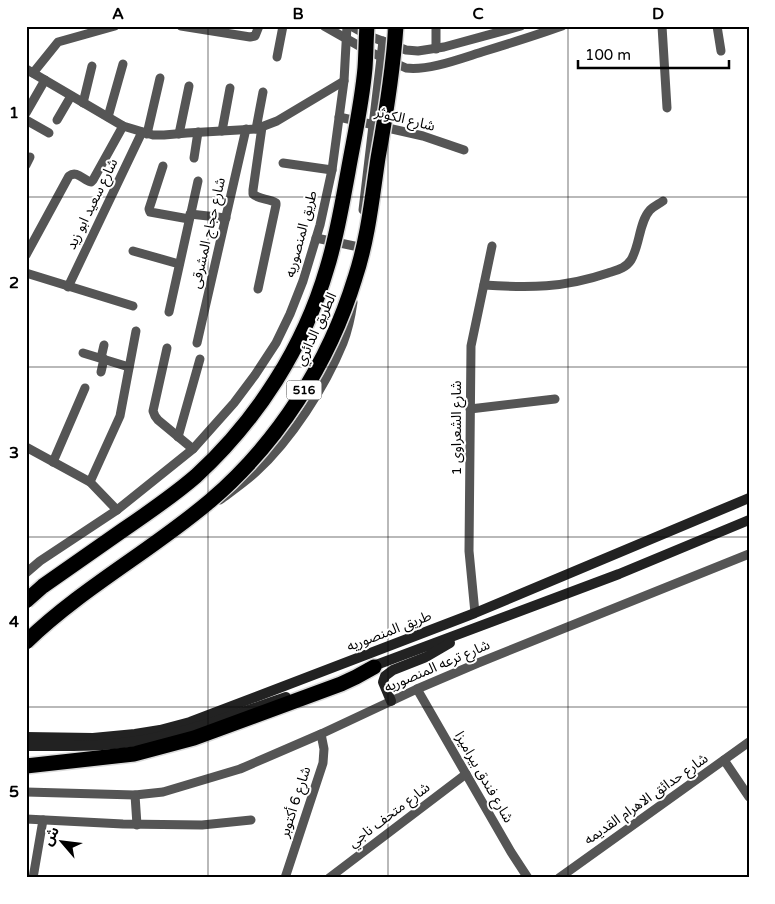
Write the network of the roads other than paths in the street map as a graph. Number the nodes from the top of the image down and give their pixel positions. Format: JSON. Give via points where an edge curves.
{"nodes":[{"id":1,"x":115,"y":26,"type":"edge"},
{"id":2,"x":181,"y":26,"type":"edge"},
{"id":3,"x":259,"y":26,"type":"edge"},
{"id":4,"x":282,"y":26,"type":"edge"},
{"id":5,"x":324,"y":26,"type":"edge"},
{"id":6,"x":347,"y":26,"type":"edge"},
{"id":7,"x":351,"y":26,"type":"edge"},
{"id":8,"x":367,"y":26,"type":"edge"},
{"id":9,"x":396,"y":26,"type":"edge"},
{"id":10,"x":436,"y":26,"type":"edge"},
{"id":11,"x":521,"y":26,"type":"edge"},
{"id":12,"x":562,"y":26,"type":"edge"},
{"id":13,"x":662,"y":26,"type":"edge"},
{"id":14,"x":717,"y":26,"type":"edge"},
{"id":15,"x":346,"y":39,"type":"junction"},
{"id":16,"x":383,"y":41,"type":"junction"},
{"id":17,"x":436,"y":49,"type":"junction"},
{"id":18,"x":406,"y":50,"type":"junction"},
{"id":19,"x":722,"y":51,"type":"dead end"},
{"id":20,"x":277,"y":57,"type":"dead end"},
{"id":21,"x":381,"y":57,"type":"junction"},
{"id":22,"x":123,"y":64,"type":"dead end"},
{"id":23,"x":92,"y":66,"type":"dead end"},
{"id":24,"x":404,"y":66,"type":"junction"},
{"id":25,"x":30,"y":71,"type":"edge"},
{"id":26,"x":160,"y":78,"type":"dead end"},
{"id":27,"x":45,"y":80,"type":"junction"},
{"id":28,"x":344,"y":82,"type":"junction"},
{"id":29,"x":189,"y":86,"type":"dead end"},
{"id":30,"x":230,"y":88,"type":"dead end"},
{"id":31,"x":263,"y":92,"type":"dead end"},
{"id":32,"x":71,"y":96,"type":"junction"},
{"id":33,"x":83,"y":102,"type":"junction"},
{"id":34,"x":28,"y":108,"type":"edge"},
{"id":35,"x":667,"y":108,"type":"dead end"},
{"id":36,"x":108,"y":117,"type":"junction"},
{"id":37,"x":339,"y":117,"type":"junction"},
{"id":38,"x":26,"y":120,"type":"edge"},
{"id":39,"x":58,"y":120,"type":"dead end"},
{"id":40,"x":373,"y":125,"type":"junction"},
{"id":41,"x":124,"y":126,"type":"junction"},
{"id":42,"x":259,"y":128,"type":"junction"},
{"id":43,"x":246,"y":129,"type":"junction"},
{"id":44,"x":222,"y":130,"type":"junction"},
{"id":45,"x":198,"y":132,"type":"junction"},
{"id":46,"x":49,"y":133,"type":"dead end"},
{"id":47,"x":144,"y":133,"type":"junction"},
{"id":48,"x":179,"y":134,"type":"junction"},
{"id":49,"x":464,"y":150,"type":"dead end"},
{"id":50,"x":194,"y":158,"type":"dead end"},
{"id":51,"x":282,"y":163,"type":"dead end"},
{"id":52,"x":163,"y":166,"type":"dead end"},
{"id":53,"x":332,"y":170,"type":"junction"},
{"id":54,"x":198,"y":181,"type":"dead end"},
{"id":55,"x":663,"y":201,"type":"dead end"},
{"id":56,"x":190,"y":217,"type":"junction"},
{"id":57,"x":226,"y":218,"type":"junction"},
{"id":58,"x":316,"y":238,"type":"junction"},
{"id":59,"x":492,"y":246,"type":"dead end"},
{"id":60,"x":359,"y":247,"type":"junction"},
{"id":61,"x":133,"y":251,"type":"dead end"},
{"id":62,"x":26,"y":255,"type":"edge"},
{"id":63,"x":179,"y":264,"type":"junction"},
{"id":64,"x":26,"y":273,"type":"edge"},
{"id":65,"x":484,"y":285,"type":"junction"},
{"id":66,"x":68,"y":287,"type":"junction"},
{"id":67,"x":258,"y":289,"type":"dead end"},
{"id":68,"x":133,"y":306,"type":"dead end"},
{"id":69,"x":168,"y":312,"type":"dead end"},
{"id":70,"x":136,"y":331,"type":"dead end"},
{"id":71,"x":197,"y":343,"type":"dead end"},
{"id":72,"x":104,"y":345,"type":"dead end"},
{"id":73,"x":166,"y":348,"type":"dead end"},
{"id":74,"x":83,"y":353,"type":"dead end"},
{"id":75,"x":103,"y":359,"type":"junction"},
{"id":76,"x":200,"y":359,"type":"dead end"},
{"id":77,"x":129,"y":367,"type":"junction"},
{"id":78,"x":101,"y":372,"type":"dead end"},
{"id":79,"x":85,"y":388,"type":"dead end"},
{"id":80,"x":555,"y":400,"type":"dead end"},
{"id":81,"x":470,"y":409,"type":"junction"},
{"id":82,"x":178,"y":437,"type":"junction"},
{"id":83,"x":26,"y":447,"type":"edge"},
{"id":84,"x":193,"y":449,"type":"junction"},
{"id":85,"x":53,"y":462,"type":"junction"},
{"id":86,"x":90,"y":482,"type":"junction"},
{"id":87,"x":749,"y":498,"type":"edge"},
{"id":88,"x":117,"y":510,"type":"junction"},
{"id":89,"x":749,"y":520,"type":"edge"},
{"id":90,"x":749,"y":554,"type":"edge"},
{"id":91,"x":26,"y":572,"type":"edge"},
{"id":92,"x":26,"y":600,"type":"edge"},
{"id":93,"x":475,"y":612,"type":"junction"},
{"id":94,"x":460,"y":634,"type":"junction"},
{"id":95,"x":26,"y":644,"type":"edge"},
{"id":96,"x":374,"y":666,"type":"junction"},
{"id":97,"x":417,"y":690,"type":"junction"},
{"id":98,"x":391,"y":701,"type":"junction"},
{"id":99,"x":320,"y":734,"type":"junction"},
{"id":100,"x":26,"y":737,"type":"edge"},
{"id":101,"x":749,"y":742,"type":"edge"},
{"id":102,"x":26,"y":746,"type":"edge"},
{"id":103,"x":724,"y":760,"type":"junction"},
{"id":104,"x":26,"y":766,"type":"edge"},
{"id":105,"x":466,"y":774,"type":"junction"},
{"id":106,"x":26,"y":792,"type":"edge"},
{"id":107,"x":135,"y":795,"type":"junction"},
{"id":108,"x":749,"y":797,"type":"edge"},
{"id":109,"x":26,"y":819,"type":"edge"},
{"id":110,"x":43,"y":820,"type":"junction"},
{"id":111,"x":251,"y":820,"type":"dead end"},
{"id":112,"x":137,"y":824,"type":"junction"},
{"id":113,"x":33,"y":878,"type":"edge"},
{"id":114,"x":285,"y":878,"type":"edge"},
{"id":115,"x":329,"y":878,"type":"edge"},
{"id":116,"x":528,"y":878,"type":"edge"},
{"id":117,"x":559,"y":878,"type":"edge"}],
"edges":[{"from":1,"to":25,"type":"street","via":[[58,42]]},
{"from":2,"to":3,"type":"street","via":[[250,37],[255,36]]},
{"from":4,"to":20,"type":"street"},
{"from":5,"to":15,"type":"street"},
{"from":6,"to":15,"type":"street","name":"طريق المنصوريه"},
{"from":7,"to":16,"type":"street"},
{"from":8,"to":92,"type":"highway","name":"الطريق الدائري","number":"516","bridge":true,"via":[[359,107],[339,222],[327,269],[295,348],[248,420],[196,476]]},
{"from":9,"to":95,"type":"highway","name":"الطريق الدائري","number":"516","bridge":true,"via":[[391,81],[356,277],[343,313],[309,382],[265,445],[211,500],[68,605]]},
{"from":10,"to":17,"type":"street"},
{"from":11,"to":17,"type":"street"},
{"from":12,"to":24,"type":"street","via":[[425,68]]},
{"from":13,"to":35,"type":"street"},
{"from":14,"to":19,"type":"street"},
{"from":15,"to":21,"type":"street"},
{"from":15,"to":28,"type":"street","name":"طريق المنصوريه"},
{"from":16,"to":18,"type":"street"},
{"from":16,"to":21,"type":"street"},
{"from":17,"to":18,"type":"street"},
{"from":18,"to":24,"type":"street"},
{"from":21,"to":24,"type":"street"},
{"from":21,"to":40,"type":"street"},
{"from":22,"to":36,"type":"street"},
{"from":23,"to":33,"type":"street"},
{"from":25,"to":27,"type":"street"},
{"from":26,"to":47,"type":"street","name":"شارع سعيد ابو زيد"},
{"from":27,"to":32,"type":"street"},
{"from":27,"to":34,"type":"street"},
{"from":28,"to":37,"type":"street","name":"طريق المنصوريه"},
{"from":28,"to":42,"type":"street"},
{"from":29,"to":48,"type":"street"},
{"from":30,"to":44,"type":"street"},
{"from":31,"to":42,"type":"street"},
{"from":32,"to":33,"type":"street"},
{"from":32,"to":39,"type":"street"},
{"from":33,"to":36,"type":"street"},
{"from":36,"to":41,"type":"street"},
{"from":37,"to":40,"type":"street","name":"شارع الكوثر"},
{"from":37,"to":53,"type":"street","name":"طريق المنصوريه"},
{"from":38,"to":46,"type":"street"},
{"from":40,"to":49,"type":"street","name":"شارع الكوثر","via":[[423,136]]},
{"from":40,"to":60,"type":"street"},
{"from":41,"to":47,"type":"street"},
{"from":41,"to":62,"type":"street","via":[[91,182],[75,173],[70,176]]},
{"from":42,"to":43,"type":"street"},
{"from":42,"to":67,"type":"street","via":[[253,194],[273,200],[276,205]]},
{"from":43,"to":44,"type":"street"},
{"from":43,"to":57,"type":"street","name":"شارع حجاج المشرقى"},
{"from":44,"to":45,"type":"street"},
{"from":45,"to":48,"type":"street"},
{"from":45,"to":50,"type":"street"},
{"from":47,"to":48,"type":"street"},
{"from":47,"to":66,"type":"street","name":"شارع سعيد ابو زيد"},
{"from":51,"to":53,"type":"street"},
{"from":52,"to":56,"type":"street","via":[[150,212]]},
{"from":53,"to":58,"type":"street","name":"طريق المنصوريه"},
{"from":54,"to":56,"type":"street"},
{"from":55,"to":65,"type":"street","via":[[647,215],[632,258],[622,267],[593,278],[549,286]]},
{"from":56,"to":57,"type":"street"},
{"from":56,"to":63,"type":"street"},
{"from":57,"to":71,"type":"street","name":"شارع حجاج المشرقى"},
{"from":58,"to":60,"type":"street"},
{"from":58,"to":84,"type":"street","name":"طريق المنصوريه","via":[[303,281],[276,343],[256,375]]},
{"from":59,"to":65,"type":"street","name":"شارع الشعراوى 1"},
{"from":60,"to":95,"type":"street","via":[[352,309],[343,342],[316,395],[287,438],[235,490],[96,589]]},
{"from":61,"to":63,"type":"street"},
{"from":63,"to":69,"type":"street"},
{"from":64,"to":66,"type":"street"},
{"from":65,"to":81,"type":"street","name":"شارع الشعراوى 1","via":[[471,346]]},
{"from":66,"to":68,"type":"street"},
{"from":70,"to":77,"type":"street"},
{"from":72,"to":75,"type":"street"},
{"from":73,"to":82,"type":"street","via":[[153,410],[158,420]]},
{"from":74,"to":75,"type":"street"},
{"from":75,"to":77,"type":"street"},
{"from":75,"to":78,"type":"street"},
{"from":76,"to":82,"type":"street"},
{"from":77,"to":86,"type":"street","via":[[120,416]]},
{"from":79,"to":85,"type":"street"},
{"from":80,"to":81,"type":"street"},
{"from":81,"to":93,"type":"street","name":"شارع الشعراوى 1","via":[[469,551]]},
{"from":82,"to":84,"type":"street"},
{"from":83,"to":85,"type":"street"},
{"from":84,"to":88,"type":"street","name":"طريق المنصوريه"},
{"from":85,"to":86,"type":"street"},
{"from":86,"to":88,"type":"street"},
{"from":87,"to":93,"type":"main road","name":"طريق المنصوريه"},
{"from":88,"to":91,"type":"street","name":"طريق المنصوريه"},
{"from":89,"to":94,"type":"main road","name":"طريق المنصوريه","via":[[620,574]]},
{"from":90,"to":97,"type":"street","name":"شارع ترعه المنصوريه"},
{"from":93,"to":100,"type":"main road","name":"طريق المنصوريه","via":[[190,722],[160,730],[93,738]]},
{"from":94,"to":96,"type":"main road","name":"طريق المنصوريه"},
{"from":94,"to":98,"type":"main road","via":[[443,648],[385,676],[383,682]]},
{"from":96,"to":102,"type":"main road","name":"طريق المنصوريه","via":[[166,736],[118,744]]},
{"from":96,"to":104,"type":"highway","via":[[341,684],[194,738],[134,754]]},
{"from":97,"to":98,"type":"street","name":"شارع ترعه المنصوريه"},
{"from":97,"to":105,"type":"street","name":"شارع فندق بيراميزا"},
{"from":98,"to":99,"type":"street","name":"شارع ترعه المنصوريه"},
{"from":99,"to":107,"type":"street","name":"شارع ترعه المنصوريه","via":[[240,769],[163,792]]},
{"from":99,"to":114,"type":"street","name":"شارع 6 أكتوبر","via":[[323,762]]},
{"from":101,"to":103,"type":"street","name":"شارع حدائق الاهرام القديمه"},
{"from":103,"to":108,"type":"street"},
{"from":103,"to":117,"type":"street","name":"شارع حدائق الاهرام القديمه"},
{"from":105,"to":115,"type":"street","name":"شارع متحف ناجي"},
{"from":105,"to":116,"type":"street","name":"شارع فندق بيراميزا"},
{"from":106,"to":107,"type":"street","name":"شارع ترعه المنصوريه"},
{"from":107,"to":112,"type":"street"},
{"from":109,"to":110,"type":"street"},
{"from":110,"to":112,"type":"street"},
{"from":110,"to":113,"type":"street"},
{"from":111,"to":112,"type":"street","via":[[202,825]]}]}
